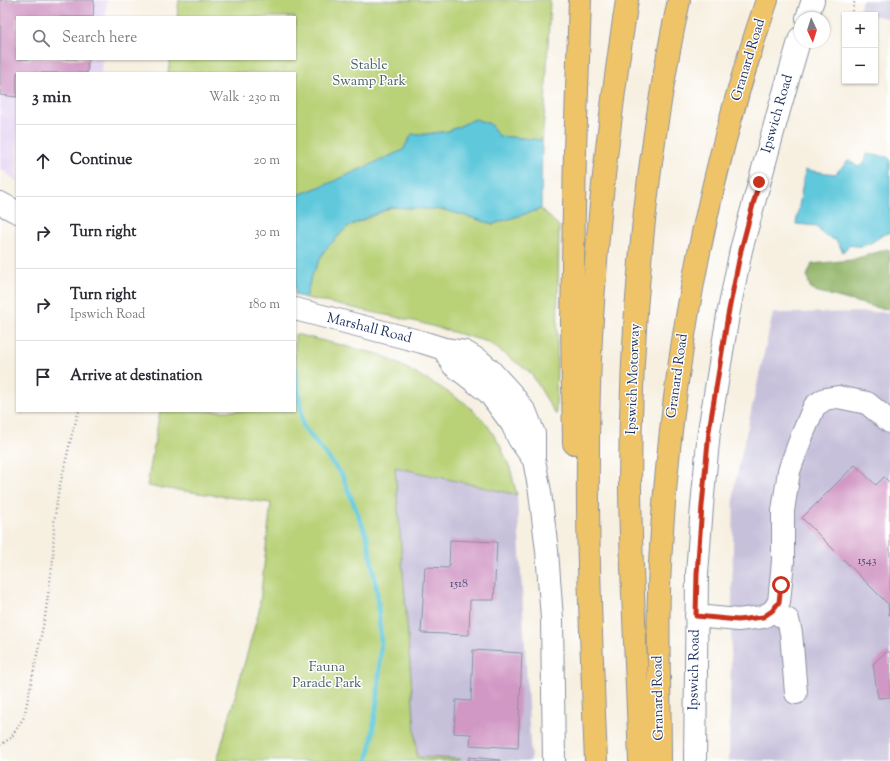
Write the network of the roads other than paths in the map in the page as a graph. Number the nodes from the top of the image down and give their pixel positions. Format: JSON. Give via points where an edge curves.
{"nodes":[{"id":1,"x":580,"y":0,"type":"edge"},
{"id":2,"x":627,"y":0,"type":"edge"},
{"id":3,"x":679,"y":0,"type":"edge"},
{"id":4,"x":767,"y":0,"type":"edge"},
{"id":5,"x":813,"y":0,"type":"edge"},
{"id":6,"x":809,"y":12,"type":"edge"},
{"id":7,"x":797,"y":48,"type":"edge"},
{"id":8,"x":0,"y":203,"type":"edge"},
{"id":9,"x":16,"y":211,"type":"edge"},
{"id":10,"x":296,"y":310,"type":"edge"},
{"id":11,"x":890,"y":422,"type":"edge"},
{"id":12,"x":772,"y":611,"type":"junction"},
{"id":13,"x":696,"y":616,"type":"junction"},
{"id":14,"x":592,"y":663,"type":"junction"},
{"id":15,"x":796,"y":693,"type":"dead end"},
{"id":16,"x":554,"y":761,"type":"edge"},
{"id":17,"x":596,"y":761,"type":"edge"},
{"id":18,"x":640,"y":761,"type":"edge"},
{"id":19,"x":660,"y":761,"type":"edge"},
{"id":20,"x":695,"y":761,"type":"edge"}],
"edges":[{"from":1,"to":14,"type":"highway","via":[[572,324],[575,515],[576,550]]},
{"from":2,"to":14,"type":"highway","via":[[604,174],[591,337],[588,503]]},
{"from":3,"to":18,"type":"highway","name":"Ipswich Motorway","via":[[646,201],[632,388],[631,545]]},
{"from":4,"to":19,"type":"highway","name":"Granard Road","via":[[714,183],[698,257],[674,401],[660,548]]},
{"from":5,"to":6,"type":"street"},
{"from":7,"to":13,"type":"street","name":"Ipswich Road","via":[[743,242],[728,315],[709,431]]},
{"from":8,"to":9,"type":"street"},
{"from":10,"to":16,"type":"street","name":"Marshall Road","via":[[444,349],[453,365],[489,393],[534,460],[547,551],[552,619]]},
{"from":11,"to":12,"type":"street","via":[[867,403],[838,397],[825,399],[814,407],[789,471],[783,511],[780,596]]},
{"from":12,"to":13,"type":"street","via":[[763,617],[738,620]]},
{"from":12,"to":15,"type":"street","via":[[788,620]]},
{"from":13,"to":20,"type":"street","name":"Ipswich Road"},
{"from":14,"to":17,"type":"highway"}]}
